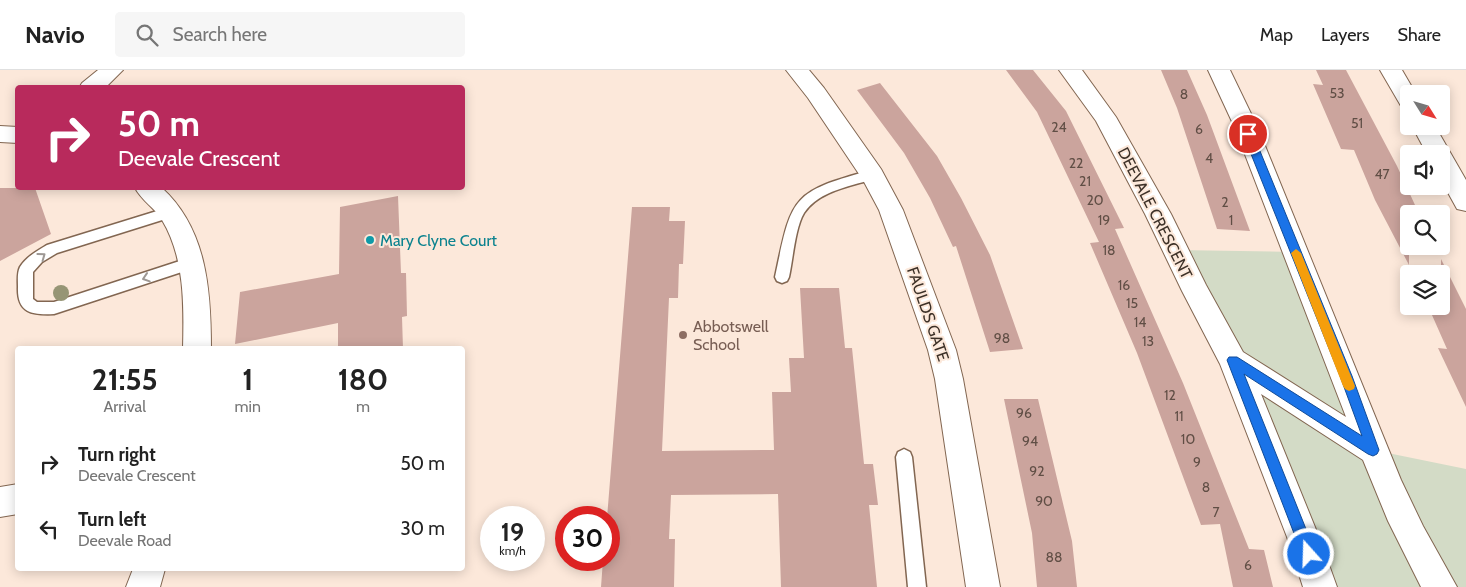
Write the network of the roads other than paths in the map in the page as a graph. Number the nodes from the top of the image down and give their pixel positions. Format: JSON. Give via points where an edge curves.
{"nodes":[{"id":1,"x":112,"y":70,"type":"edge"},
{"id":2,"x":797,"y":70,"type":"edge"},
{"id":3,"x":1070,"y":70,"type":"edge"},
{"id":4,"x":1219,"y":70,"type":"edge"},
{"id":5,"x":1391,"y":70,"type":"edge"},
{"id":6,"x":94,"y":85,"type":"edge"},
{"id":7,"x":1400,"y":86,"type":"edge"},
{"id":8,"x":0,"y":134,"type":"edge"},
{"id":9,"x":15,"y":135,"type":"edge"},
{"id":10,"x":1450,"y":174,"type":"edge"},
{"id":11,"x":872,"y":175,"type":"junction"},
{"id":12,"x":149,"y":190,"type":"edge"},
{"id":13,"x":1466,"y":202,"type":"edge"},
{"id":14,"x":170,"y":212,"type":"junction"},
{"id":15,"x":192,"y":263,"type":"junction"},
{"id":16,"x":782,"y":277,"type":"dead end"},
{"id":17,"x":197,"y":346,"type":"edge"},
{"id":18,"x":1233,"y":360,"type":"junction"},
{"id":19,"x":1373,"y":450,"type":"junction"},
{"id":20,"x":904,"y":457,"type":"dead end"},
{"id":21,"x":15,"y":500,"type":"edge"},
{"id":22,"x":0,"y":502,"type":"edge"},
{"id":23,"x":148,"y":571,"type":"edge"},
{"id":24,"x":143,"y":587,"type":"edge"},
{"id":25,"x":917,"y":587,"type":"edge"},
{"id":26,"x":983,"y":587,"type":"edge"},
{"id":27,"x":1320,"y":587,"type":"edge"},
{"id":28,"x":1440,"y":587,"type":"edge"}],
"edges":[{"from":1,"to":6,"type":"street"},
{"from":2,"to":11,"type":"street","name":"FAULDS GATE"},
{"from":3,"to":18,"type":"street","name":"DEEVALE CRESCENT","via":[[1105,117]]},
{"from":4,"to":19,"type":"street","via":[[1283,219]]},
{"from":5,"to":7,"type":"street"},
{"from":8,"to":9,"type":"street"},
{"from":10,"to":13,"type":"street"},
{"from":11,"to":16,"type":"lane","via":[[828,189],[811,198],[798,211]]},
{"from":11,"to":26,"type":"street","name":"FAULDS GATE","via":[[891,210],[942,350]]},
{"from":12,"to":14,"type":"street"},
{"from":14,"to":15,"type":"street"},
{"from":15,"to":14,"type":"lane","one_way":true,"via":[[54,308],[29,306],[25,298],[26,270],[52,249]]},
{"from":15,"to":17,"type":"street","via":[[198,310]]},
{"from":18,"to":19,"type":"street","name":"DEEVALE CRESCENT"},
{"from":18,"to":27,"type":"street","name":"DEEVALE CRESCENT"},
{"from":19,"to":28,"type":"street","via":[[1422,559]]},
{"from":20,"to":25,"type":"lane"},
{"from":21,"to":22,"type":"street"},
{"from":23,"to":24,"type":"street"}]}
